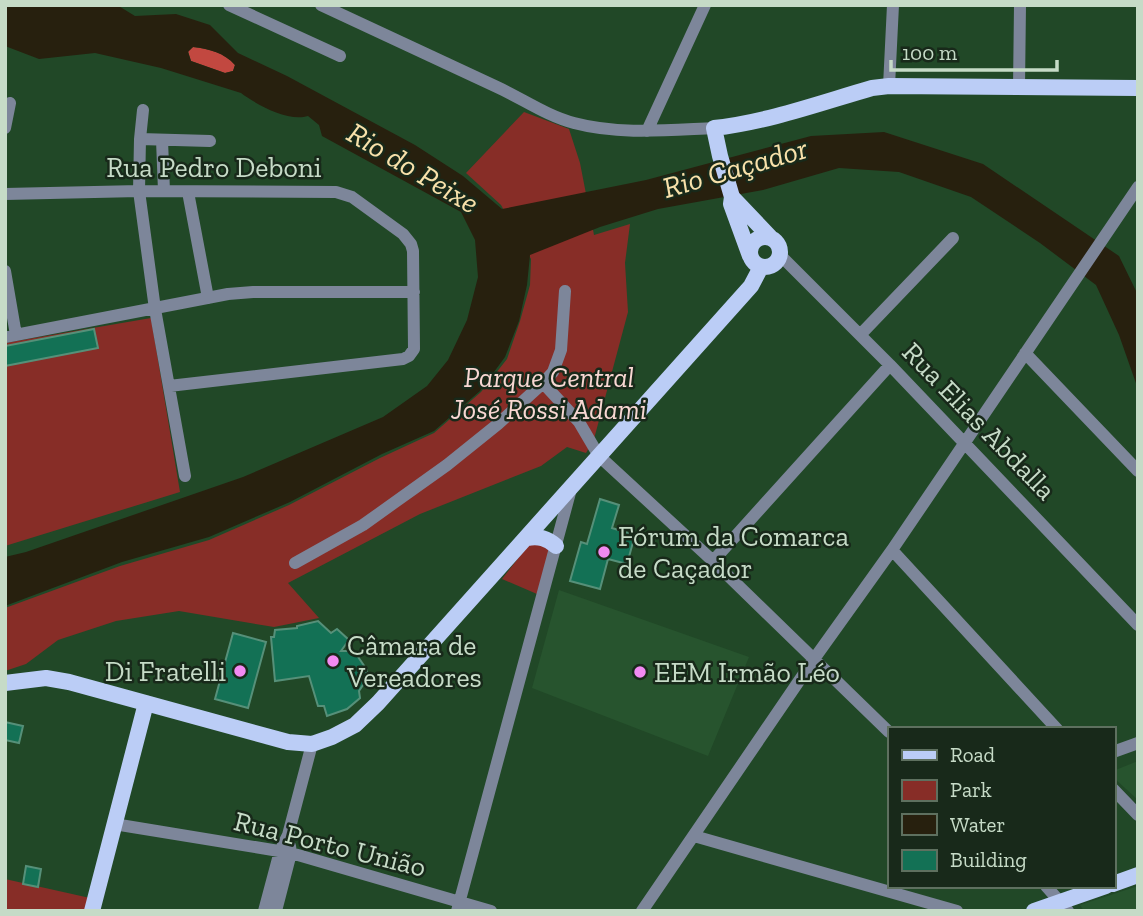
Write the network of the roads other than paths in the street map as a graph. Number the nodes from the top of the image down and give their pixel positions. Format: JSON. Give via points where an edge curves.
{"nodes":[{"id":1,"x":229,"y":5,"type":"edge"},
{"id":2,"x":321,"y":5,"type":"edge"},
{"id":3,"x":705,"y":5,"type":"edge"},
{"id":4,"x":893,"y":5,"type":"edge"},
{"id":5,"x":1020,"y":5,"type":"edge"},
{"id":6,"x":340,"y":56,"type":"dead end"},
{"id":7,"x":889,"y":86,"type":"junction"},
{"id":8,"x":1018,"y":87,"type":"junction"},
{"id":9,"x":1138,"y":88,"type":"edge"},
{"id":10,"x":10,"y":103,"type":"dead end"},
{"id":11,"x":143,"y":110,"type":"dead end"},
{"id":12,"x":5,"y":128,"type":"edge"},
{"id":13,"x":714,"y":128,"type":"junction"},
{"id":14,"x":647,"y":131,"type":"junction"},
{"id":15,"x":140,"y":139,"type":"junction"},
{"id":16,"x":162,"y":139,"type":"junction"},
{"id":17,"x":210,"y":141,"type":"dead end"},
{"id":18,"x":1138,"y":187,"type":"edge"},
{"id":19,"x":139,"y":191,"type":"junction"},
{"id":20,"x":164,"y":191,"type":"junction"},
{"id":21,"x":188,"y":192,"type":"junction"},
{"id":22,"x":5,"y":194,"type":"edge"},
{"id":23,"x":732,"y":196,"type":"junction"},
{"id":24,"x":770,"y":237,"type":"junction"},
{"id":25,"x":953,"y":238,"type":"dead end"},
{"id":26,"x":780,"y":255,"type":"junction"},
{"id":27,"x":756,"y":261,"type":"junction"},
{"id":28,"x":5,"y":271,"type":"edge"},
{"id":29,"x":565,"y":291,"type":"dead end"},
{"id":30,"x":414,"y":292,"type":"junction"},
{"id":31,"x":208,"y":298,"type":"junction"},
{"id":32,"x":155,"y":309,"type":"junction"},
{"id":33,"x":860,"y":335,"type":"junction"},
{"id":34,"x":11,"y":336,"type":"edge"},
{"id":35,"x":1025,"y":353,"type":"junction"},
{"id":36,"x":890,"y":365,"type":"junction"},
{"id":37,"x":543,"y":383,"type":"junction"},
{"id":38,"x":169,"y":386,"type":"junction"},
{"id":39,"x":964,"y":444,"type":"junction"},
{"id":40,"x":599,"y":456,"type":"junction"},
{"id":41,"x":1138,"y":471,"type":"edge"},
{"id":42,"x":185,"y":476,"type":"dead end"},
{"id":43,"x":572,"y":486,"type":"junction"},
{"id":44,"x":527,"y":538,"type":"junction"},
{"id":45,"x":556,"y":546,"type":"junction"},
{"id":46,"x":892,"y":550,"type":"junction"},
{"id":47,"x":713,"y":561,"type":"junction"},
{"id":48,"x":295,"y":563,"type":"dead end"},
{"id":49,"x":1138,"y":625,"type":"edge"},
{"id":50,"x":814,"y":659,"type":"junction"},
{"id":51,"x":5,"y":683,"type":"edge"},
{"id":52,"x":146,"y":703,"type":"junction"},
{"id":53,"x":1055,"y":727,"type":"edge"},
{"id":54,"x":888,"y":731,"type":"edge"},
{"id":55,"x":1138,"y":743,"type":"edge"},
{"id":56,"x":312,"y":744,"type":"junction"},
{"id":57,"x":1115,"y":751,"type":"edge"},
{"id":58,"x":1115,"y":791,"type":"edge"},
{"id":59,"x":1138,"y":815,"type":"edge"},
{"id":60,"x":114,"y":824,"type":"junction"},
{"id":61,"x":694,"y":836,"type":"junction"},
{"id":62,"x":285,"y":852,"type":"junction"},
{"id":63,"x":1138,"y":875,"type":"edge"},
{"id":64,"x":1115,"y":883,"type":"edge"},
{"id":65,"x":1048,"y":888,"type":"edge"},
{"id":66,"x":1102,"y":888,"type":"edge"},
{"id":67,"x":458,"y":906,"type":"edge"},
{"id":68,"x":1064,"y":906,"type":"edge"},
{"id":69,"x":92,"y":911,"type":"edge"},
{"id":70,"x":264,"y":911,"type":"edge"},
{"id":71,"x":276,"y":911,"type":"edge"},
{"id":72,"x":491,"y":911,"type":"edge"},
{"id":73,"x":642,"y":911,"type":"edge"},
{"id":74,"x":957,"y":911,"type":"edge"},
{"id":75,"x":1034,"y":911,"type":"edge"}],
"edges":[{"from":1,"to":6,"type":"street"},
{"from":2,"to":14,"type":"street","via":[[551,115],[595,127]]},
{"from":3,"to":14,"type":"street"},
{"from":4,"to":7,"type":"street"},
{"from":5,"to":8,"type":"street"},
{"from":7,"to":8,"type":"main road"},
{"from":7,"to":13,"type":"main road"},
{"from":8,"to":9,"type":"main road"},
{"from":10,"to":12,"type":"street"},
{"from":11,"to":15,"type":"street"},
{"from":13,"to":14,"type":"street"},
{"from":13,"to":23,"type":"main road"},
{"from":15,"to":16,"type":"street"},
{"from":15,"to":19,"type":"street"},
{"from":16,"to":17,"type":"street"},
{"from":16,"to":20,"type":"street"},
{"from":18,"to":35,"type":"street"},
{"from":19,"to":20,"type":"street","name":"Rua Pedro Deboni"},
{"from":19,"to":22,"type":"street","name":"Rua Pedro Deboni"},
{"from":19,"to":32,"type":"street"},
{"from":20,"to":21,"type":"street","name":"Rua Pedro Deboni"},
{"from":21,"to":30,"type":"street","name":"Rua Pedro Deboni","via":[[336,192],[352,197],[411,244]]},
{"from":21,"to":31,"type":"street"},
{"from":23,"to":24,"type":"main road"},
{"from":23,"to":27,"type":"main road"},
{"from":24,"to":26,"type":"main road","via":[[780,246]]},
{"from":24,"to":27,"type":"main road","via":[[756,239],[751,247]]},
{"from":25,"to":33,"type":"street"},
{"from":26,"to":27,"type":"main road","via":[[771,266]]},
{"from":26,"to":33,"type":"street","name":"Rua Elias Abdalla"},
{"from":27,"to":40,"type":"main road","via":[[751,286]]},
{"from":28,"to":34,"type":"street"},
{"from":29,"to":37,"type":"street","via":[[561,350],[553,372]]},
{"from":30,"to":31,"type":"street","via":[[253,292]]},
{"from":30,"to":38,"type":"street","name":"Rua Pedro Deboni","via":[[414,349],[403,359]]},
{"from":31,"to":32,"type":"street"},
{"from":32,"to":34,"type":"street"},
{"from":32,"to":38,"type":"street"},
{"from":33,"to":36,"type":"street","name":"Rua Elias Abdalla"},
{"from":35,"to":39,"type":"street"},
{"from":35,"to":41,"type":"street"},
{"from":36,"to":39,"type":"street","name":"Rua Elias Abdalla"},
{"from":36,"to":47,"type":"street"},
{"from":37,"to":40,"type":"street","via":[[579,422]]},
{"from":37,"to":48,"type":"street","via":[[447,465],[363,525]]},
{"from":38,"to":42,"type":"street"},
{"from":39,"to":46,"type":"street"},
{"from":39,"to":49,"type":"street","name":"Rua Elias Abdalla"},
{"from":40,"to":43,"type":"main road"},
{"from":40,"to":47,"type":"street"},
{"from":43,"to":44,"type":"main road"},
{"from":43,"to":45,"type":"street"},
{"from":44,"to":45,"type":"main road","via":[[543,538]]},
{"from":44,"to":56,"type":"main road","via":[[378,703],[355,725]]},
{"from":45,"to":67,"type":"street"},
{"from":46,"to":50,"type":"street"},
{"from":46,"to":53,"type":"street"},
{"from":47,"to":50,"type":"street"},
{"from":50,"to":54,"type":"street"},
{"from":50,"to":61,"type":"street"},
{"from":51,"to":52,"type":"main road","via":[[46,678]]},
{"from":52,"to":56,"type":"main road","via":[[288,742]]},
{"from":52,"to":60,"type":"main road"},
{"from":55,"to":57,"type":"street"},
{"from":56,"to":62,"type":"street"},
{"from":58,"to":59,"type":"street"},
{"from":60,"to":62,"type":"street","name":"Rua Porto União"},
{"from":60,"to":69,"type":"main road"},
{"from":61,"to":73,"type":"street"},
{"from":61,"to":74,"type":"street"},
{"from":62,"to":67,"type":"street","name":"Rua Porto União"},
{"from":62,"to":70,"type":"street"},
{"from":62,"to":71,"type":"street"},
{"from":63,"to":64,"type":"main road"},
{"from":65,"to":68,"type":"street"},
{"from":66,"to":68,"type":"main road"},
{"from":67,"to":72,"type":"street","name":"Rua Porto União"},
{"from":68,"to":75,"type":"main road"}]}
